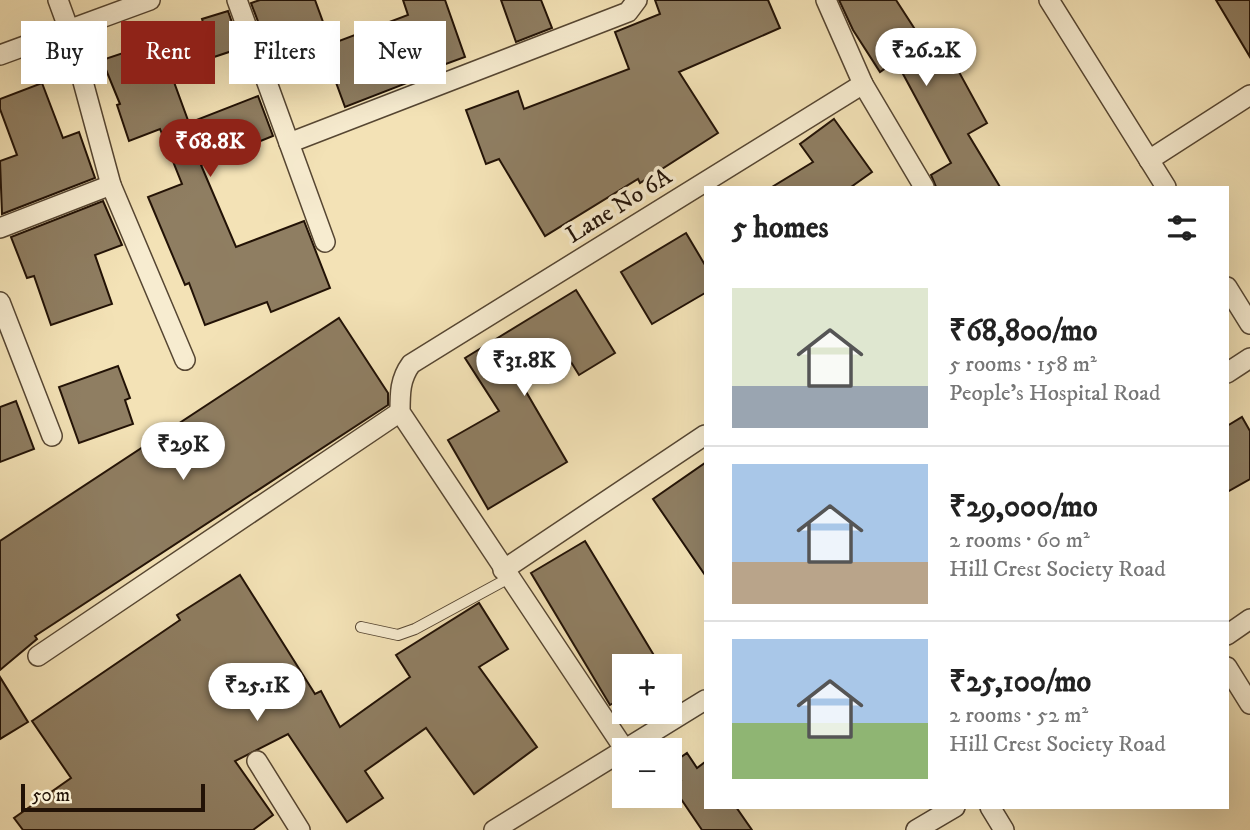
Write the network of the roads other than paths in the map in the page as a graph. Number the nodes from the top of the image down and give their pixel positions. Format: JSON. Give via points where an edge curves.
{"nodes":[{"id":1,"x":58,"y":0,"type":"edge"},
{"id":2,"x":150,"y":0,"type":"edge"},
{"id":3,"x":237,"y":0,"type":"edge"},
{"id":4,"x":637,"y":0,"type":"edge"},
{"id":5,"x":826,"y":0,"type":"edge"},
{"id":6,"x":1049,"y":0,"type":"edge"},
{"id":7,"x":66,"y":21,"type":"edge"},
{"id":8,"x":93,"y":21,"type":"edge"},
{"id":9,"x":21,"y":47,"type":"edge"},
{"id":10,"x":0,"y":55,"type":"edge"},
{"id":11,"x":84,"y":84,"type":"edge"},
{"id":12,"x":863,"y":84,"type":"junction"},
{"id":13,"x":1250,"y":94,"type":"edge"},
{"id":14,"x":289,"y":143,"type":"junction"},
{"id":15,"x":1149,"y":160,"type":"junction"},
{"id":16,"x":111,"y":185,"type":"junction"},
{"id":17,"x":923,"y":186,"type":"edge"},
{"id":18,"x":1165,"y":186,"type":"edge"},
{"id":19,"x":0,"y":228,"type":"edge"},
{"id":20,"x":325,"y":242,"type":"dead end"},
{"id":21,"x":1229,"y":289,"type":"edge"},
{"id":22,"x":0,"y":302,"type":"edge"},
{"id":23,"x":1250,"y":324,"type":"edge"},
{"id":24,"x":1250,"y":358,"type":"edge"},
{"id":25,"x":185,"y":360,"type":"dead end"},
{"id":26,"x":1229,"y":372,"type":"edge"},
{"id":27,"x":400,"y":412,"type":"junction"},
{"id":28,"x":52,"y":436,"type":"dead end"},
{"id":29,"x":704,"y":436,"type":"edge"},
{"id":30,"x":506,"y":574,"type":"junction"},
{"id":31,"x":1250,"y":619,"type":"edge"},
{"id":32,"x":361,"y":627,"type":"dead end"},
{"id":33,"x":1229,"y":634,"type":"edge"},
{"id":34,"x":38,"y":656,"type":"dead end"},
{"id":35,"x":1229,"y":670,"type":"edge"},
{"id":36,"x":704,"y":701,"type":"edge"},
{"id":37,"x":1250,"y":704,"type":"edge"},
{"id":38,"x":617,"y":738,"type":"edge"},
{"id":39,"x":644,"y":738,"type":"edge"},
{"id":40,"x":612,"y":758,"type":"edge"},
{"id":41,"x":257,"y":761,"type":"dead end"},
{"id":42,"x":953,"y":809,"type":"edge"},
{"id":43,"x":991,"y":809,"type":"edge"},
{"id":44,"x":300,"y":830,"type":"edge"},
{"id":45,"x":494,"y":830,"type":"edge"},
{"id":46,"x":916,"y":830,"type":"edge"},
{"id":47,"x":1004,"y":830,"type":"edge"}],
"edges":[{"from":1,"to":7,"type":"street"},
{"from":2,"to":8,"type":"street"},
{"from":3,"to":14,"type":"street"},
{"from":4,"to":14,"type":"street","via":[[628,12]]},
{"from":5,"to":12,"type":"street"},
{"from":6,"to":15,"type":"street"},
{"from":9,"to":10,"type":"street"},
{"from":11,"to":16,"type":"street"},
{"from":12,"to":17,"type":"street"},
{"from":12,"to":27,"type":"street","name":"Lane No 6A","via":[[411,364],[400,385]]},
{"from":13,"to":15,"type":"street"},
{"from":14,"to":20,"type":"street"},
{"from":15,"to":18,"type":"street"},
{"from":16,"to":19,"type":"street"},
{"from":16,"to":25,"type":"street"},
{"from":21,"to":23,"type":"street"},
{"from":22,"to":28,"type":"street"},
{"from":24,"to":26,"type":"street"},
{"from":27,"to":30,"type":"street"},
{"from":27,"to":34,"type":"street"},
{"from":29,"to":30,"type":"street"},
{"from":30,"to":32,"type":"lane","via":[[407,632],[398,635]]},
{"from":30,"to":38,"type":"street"},
{"from":31,"to":33,"type":"street"},
{"from":35,"to":37,"type":"street"},
{"from":36,"to":39,"type":"street"},
{"from":40,"to":45,"type":"street"},
{"from":41,"to":44,"type":"street"},
{"from":42,"to":46,"type":"street"},
{"from":43,"to":47,"type":"street"}]}
